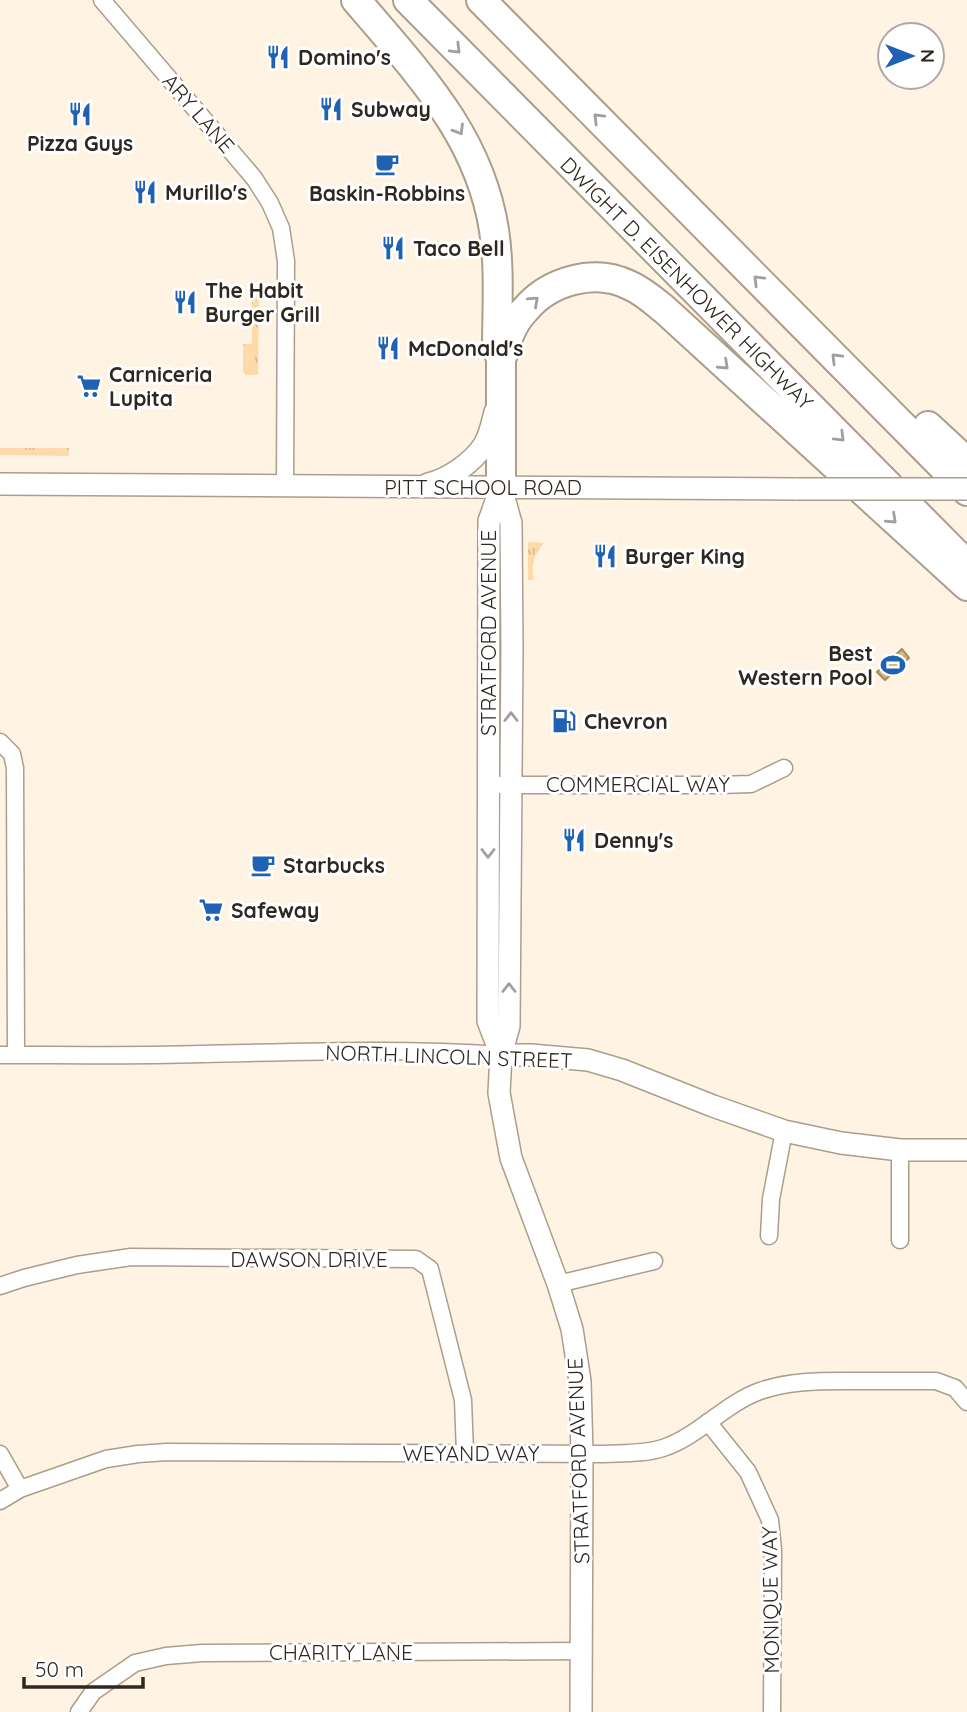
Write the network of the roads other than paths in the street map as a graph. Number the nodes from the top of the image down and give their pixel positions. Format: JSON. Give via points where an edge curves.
{"nodes":[{"id":1,"x":102,"y":0,"type":"edge"},
{"id":2,"x":356,"y":0,"type":"edge"},
{"id":3,"x":408,"y":0,"type":"edge"},
{"id":4,"x":481,"y":0,"type":"edge"},
{"id":5,"x":501,"y":373,"type":"junction"},
{"id":6,"x":865,"y":387,"type":"junction"},
{"id":7,"x":967,"y":462,"type":"edge"},
{"id":8,"x":0,"y":484,"type":"edge"},
{"id":9,"x":285,"y":486,"type":"junction"},
{"id":10,"x":414,"y":487,"type":"junction"},
{"id":11,"x":500,"y":487,"type":"junction"},
{"id":12,"x":967,"y":490,"type":"edge"},
{"id":13,"x":967,"y":565,"type":"edge"},
{"id":14,"x":967,"y":586,"type":"edge"},
{"id":15,"x":0,"y":742,"type":"edge"},
{"id":16,"x":784,"y":768,"type":"dead end"},
{"id":17,"x":488,"y":785,"type":"junction"},
{"id":18,"x":511,"y":785,"type":"junction"},
{"id":19,"x":8,"y":1055,"type":"edge"},
{"id":20,"x":500,"y":1055,"type":"junction"},
{"id":21,"x":784,"y":1131,"type":"junction"},
{"id":22,"x":900,"y":1150,"type":"junction"},
{"id":23,"x":967,"y":1150,"type":"edge"},
{"id":24,"x":769,"y":1236,"type":"dead end"},
{"id":25,"x":900,"y":1240,"type":"dead end"},
{"id":26,"x":654,"y":1261,"type":"dead end"},
{"id":27,"x":558,"y":1284,"type":"junction"},
{"id":28,"x":0,"y":1286,"type":"edge"},
{"id":29,"x":967,"y":1402,"type":"edge"},
{"id":30,"x":709,"y":1422,"type":"junction"},
{"id":31,"x":465,"y":1453,"type":"junction"},
{"id":32,"x":0,"y":1454,"type":"edge"},
{"id":33,"x":582,"y":1454,"type":"junction"},
{"id":34,"x":20,"y":1489,"type":"junction"},
{"id":35,"x":0,"y":1502,"type":"edge"},
{"id":36,"x":581,"y":1651,"type":"junction"},
{"id":37,"x":79,"y":1712,"type":"edge"},
{"id":38,"x":580,"y":1712,"type":"edge"},
{"id":39,"x":772,"y":1712,"type":"edge"}],
"edges":[{"from":1,"to":9,"type":"street","name":"ARY LANE","via":[[254,178],[281,228],[286,261]]},
{"from":2,"to":5,"type":"highway","one_way":true,"via":[[430,88],[461,133],[477,168],[494,231]]},
{"from":3,"to":13,"type":"highway","name":"DWIGHT D. EISENHOWER HIGHWAY","one_way":true},
{"from":6,"to":4,"type":"highway","one_way":true},
{"from":5,"to":10,"type":"street","via":[[491,429],[483,446],[455,472]]},
{"from":5,"to":11,"type":"highway"},
{"from":5,"to":14,"type":"highway","one_way":true,"via":[[510,333],[547,289],[577,278],[605,277],[626,283],[665,310]]},
{"from":6,"to":7,"type":"highway","via":[[923,421]]},
{"from":6,"to":12,"type":"highway"},
{"from":8,"to":9,"type":"street","name":"PITT SCHOOL ROAD"},
{"from":9,"to":10,"type":"street","name":"PITT SCHOOL ROAD"},
{"from":10,"to":11,"type":"street","name":"PITT SCHOOL ROAD"},
{"from":11,"to":12,"type":"street","name":"PITT SCHOOL ROAD","bridge":true},
{"from":11,"to":17,"type":"street","name":"STRATFORD AVENUE","via":[[489,521]]},
{"from":18,"to":11,"type":"street","name":"STRATFORD AVENUE","one_way":true,"via":[[511,523]]},
{"from":15,"to":19,"type":"street","via":[[12,754],[15,768]]},
{"from":16,"to":18,"type":"street","name":"COMMERCIAL WAY","via":[[751,784]]},
{"from":17,"to":18,"type":"street","name":"COMMERCIAL WAY"},
{"from":17,"to":20,"type":"street","name":"STRATFORD AVENUE","one_way":true,"via":[[488,1021]]},
{"from":20,"to":18,"type":"street","name":"STRATFORD AVENUE","one_way":true,"via":[[509,1026]]},
{"from":19,"to":20,"type":"street","name":"NORTH LINCOLN STREET","via":[[369,1051]]},
{"from":20,"to":21,"type":"street","name":"NORTH LINCOLN STREET","via":[[588,1060]]},
{"from":20,"to":27,"type":"street","name":"STRATFORD AVENUE","via":[[499,1093],[511,1158]]},
{"from":21,"to":22,"type":"street","name":"NORTH LINCOLN STREET"},
{"from":21,"to":24,"type":"street"},
{"from":22,"to":23,"type":"street","name":"NORTH LINCOLN STREET"},
{"from":22,"to":25,"type":"street"},
{"from":26,"to":27,"type":"street"},
{"from":27,"to":33,"type":"street","name":"STRATFORD AVENUE","via":[[572,1329],[580,1381]]},
{"from":28,"to":31,"type":"street","name":"DAWSON DRIVE","via":[[77,1265],[131,1257],[416,1259],[430,1269],[463,1400]]},
{"from":29,"to":30,"type":"street","name":"WEYAND WAY","via":[[955,1388],[936,1381],[810,1381],[758,1391]]},
{"from":30,"to":33,"type":"street","name":"WEYAND WAY","via":[[664,1448]]},
{"from":30,"to":39,"type":"street","name":"MONIQUE WAY","via":[[748,1472],[770,1520]]},
{"from":31,"to":33,"type":"street","name":"WEYAND WAY"},
{"from":31,"to":34,"type":"street","name":"WEYAND WAY","via":[[138,1454],[106,1459]]},
{"from":32,"to":34,"type":"street"},
{"from":33,"to":36,"type":"street","name":"STRATFORD AVENUE"},
{"from":34,"to":35,"type":"street","name":"WEYAND WAY"},
{"from":36,"to":37,"type":"street","name":"CHARITY LANE","via":[[166,1656],[135,1663],[93,1692]]},
{"from":36,"to":38,"type":"street","name":"STRATFORD AVENUE"}]}
